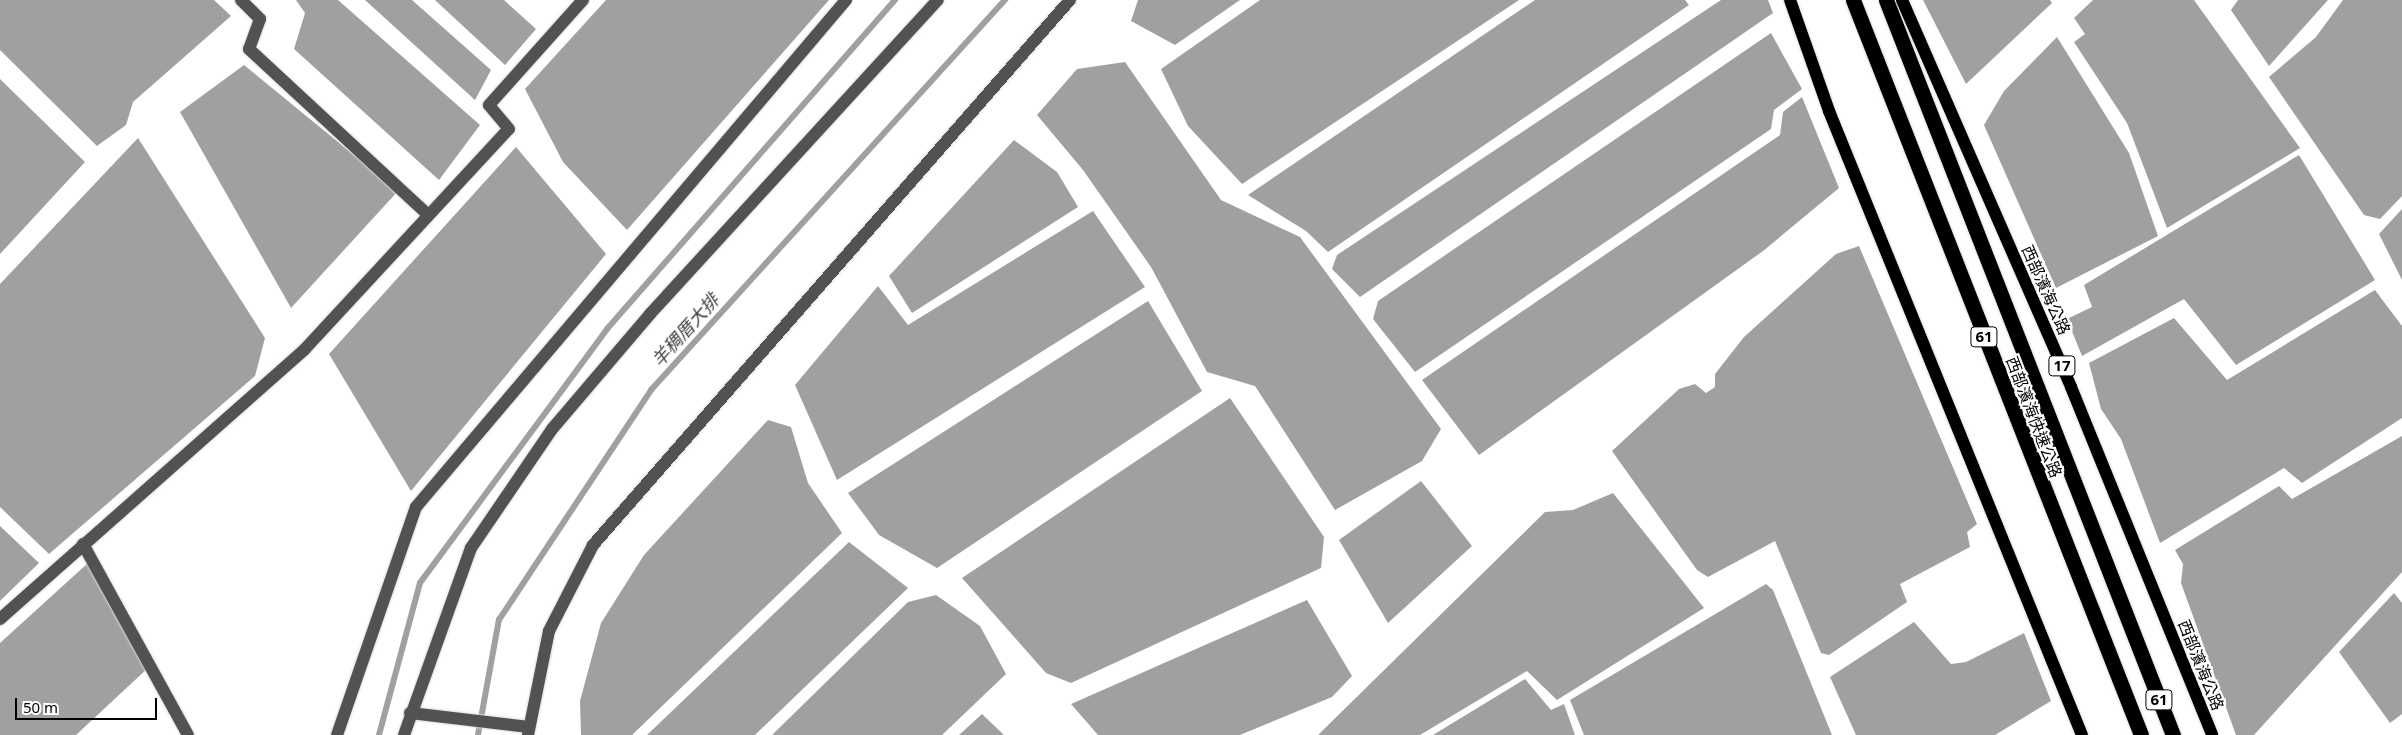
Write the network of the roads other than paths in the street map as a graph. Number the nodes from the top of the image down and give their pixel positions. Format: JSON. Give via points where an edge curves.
{"nodes":[{"id":1,"x":241,"y":0,"type":"edge"},
{"id":2,"x":583,"y":0,"type":"edge"},
{"id":3,"x":846,"y":0,"type":"edge"},
{"id":4,"x":938,"y":0,"type":"edge"},
{"id":5,"x":1070,"y":0,"type":"edge"},
{"id":6,"x":1790,"y":0,"type":"edge"},
{"id":7,"x":1852,"y":0,"type":"edge"},
{"id":8,"x":1886,"y":0,"type":"edge"},
{"id":9,"x":1902,"y":0,"type":"edge"},
{"id":10,"x":427,"y":214,"type":"junction"},
{"id":11,"x":83,"y":544,"type":"junction"},
{"id":12,"x":0,"y":619,"type":"edge"},
{"id":13,"x":410,"y":713,"type":"junction"},
{"id":14,"x":529,"y":731,"type":"edge"},
{"id":15,"x":188,"y":735,"type":"edge"},
{"id":16,"x":337,"y":735,"type":"edge"},
{"id":17,"x":404,"y":735,"type":"edge"},
{"id":18,"x":2082,"y":735,"type":"edge"},
{"id":19,"x":2141,"y":735,"type":"edge"},
{"id":20,"x":2173,"y":735,"type":"edge"},
{"id":21,"x":2212,"y":735,"type":"edge"}],
"edges":[{"from":1,"to":10,"type":"street","via":[[260,19],[249,49]]},
{"from":2,"to":10,"type":"street","via":[[489,105],[509,129]]},
{"from":3,"to":16,"type":"street","via":[[416,507]]},
{"from":4,"to":13,"type":"street","via":[[650,314],[553,428],[471,548]]},
{"from":5,"to":14,"type":"street","via":[[593,545],[549,630]]},
{"from":6,"to":18,"type":"main road","via":[[1833,120]]},
{"from":7,"to":19,"type":"highway","name":"西部濱海快速公路","number":"61"},
{"from":8,"to":20,"type":"highway","name":"西部濱海快速公路","number":"61"},
{"from":9,"to":21,"type":"main road","name":"西部濱海公路","number":"17","via":[[2072,387]]},
{"from":10,"to":11,"type":"street","via":[[304,350]]},
{"from":11,"to":12,"type":"street"},
{"from":11,"to":15,"type":"street"},
{"from":13,"to":14,"type":"street"},
{"from":13,"to":17,"type":"street"}]}
